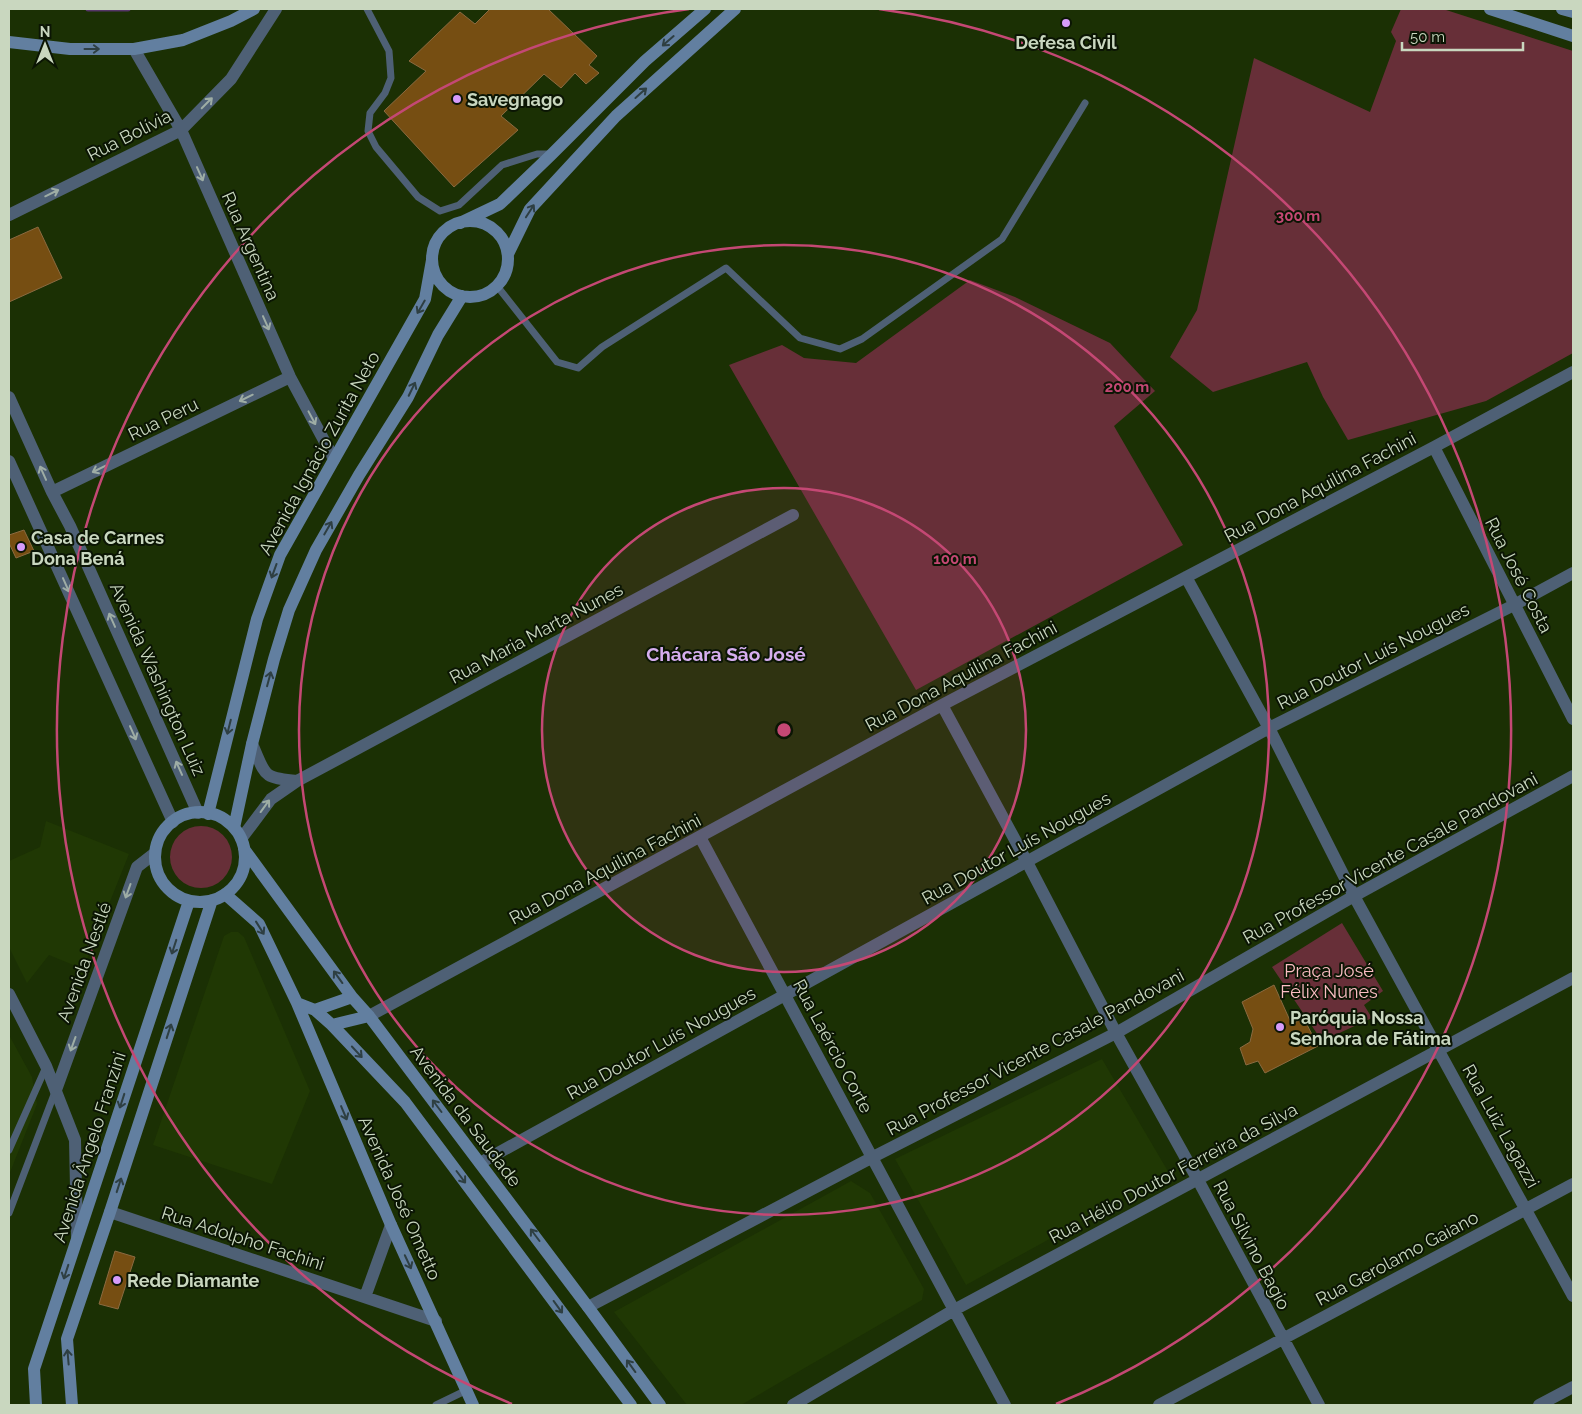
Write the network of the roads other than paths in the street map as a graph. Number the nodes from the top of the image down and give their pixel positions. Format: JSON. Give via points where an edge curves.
{"nodes":[{"id":1,"x":254,"y":9,"type":"edge"},
{"id":2,"x":276,"y":9,"type":"edge"},
{"id":3,"x":367,"y":9,"type":"edge"},
{"id":4,"x":705,"y":9,"type":"edge"},
{"id":5,"x":735,"y":9,"type":"edge"},
{"id":6,"x":1490,"y":9,"type":"edge"},
{"id":7,"x":1562,"y":9,"type":"edge"},
{"id":8,"x":1573,"y":12,"type":"edge"},
{"id":9,"x":1573,"y":36,"type":"edge"},
{"id":10,"x":9,"y":42,"type":"edge"},
{"id":11,"x":134,"y":49,"type":"junction"},
{"id":12,"x":1084,"y":103,"type":"dead end"},
{"id":13,"x":181,"y":130,"type":"junction"},
{"id":14,"x":552,"y":154,"type":"junction"},
{"id":15,"x":9,"y":215,"type":"edge"},
{"id":16,"x":460,"y":223,"type":"junction"},
{"id":17,"x":508,"y":254,"type":"junction"},
{"id":18,"x":432,"y":260,"type":"junction"},
{"id":19,"x":497,"y":286,"type":"junction"},
{"id":20,"x":462,"y":296,"type":"junction"},
{"id":21,"x":1573,"y":372,"type":"edge"},
{"id":22,"x":290,"y":377,"type":"junction"},
{"id":23,"x":9,"y":397,"type":"edge"},
{"id":24,"x":1434,"y":447,"type":"junction"},
{"id":25,"x":334,"y":459,"type":"junction"},
{"id":26,"x":9,"y":461,"type":"edge"},
{"id":27,"x":52,"y":492,"type":"junction"},
{"id":28,"x":793,"y":515,"type":"dead end"},
{"id":29,"x":1573,"y":573,"type":"edge"},
{"id":30,"x":1186,"y":577,"type":"junction"},
{"id":31,"x":1514,"y":605,"type":"junction"},
{"id":32,"x":942,"y":705,"type":"junction"},
{"id":33,"x":1573,"y":719,"type":"edge"},
{"id":34,"x":1269,"y":728,"type":"junction"},
{"id":35,"x":252,"y":744,"type":"junction"},
{"id":36,"x":1573,"y":776,"type":"edge"},
{"id":37,"x":297,"y":781,"type":"junction"},
{"id":38,"x":203,"y":813,"type":"junction"},
{"id":39,"x":173,"y":822,"type":"junction"},
{"id":40,"x":700,"y":837,"type":"junction"},
{"id":41,"x":240,"y":839,"type":"junction"},
{"id":42,"x":155,"y":852,"type":"junction"},
{"id":43,"x":1027,"y":862,"type":"junction"},
{"id":44,"x":225,"y":894,"type":"junction"},
{"id":45,"x":1354,"y":896,"type":"junction"},
{"id":46,"x":212,"y":900,"type":"junction"},
{"id":47,"x":189,"y":901,"type":"junction"},
{"id":48,"x":1573,"y":978,"type":"edge"},
{"id":49,"x":9,"y":994,"type":"edge"},
{"id":50,"x":785,"y":995,"type":"junction"},
{"id":51,"x":352,"y":998,"type":"junction"},
{"id":52,"x":298,"y":1003,"type":"junction"},
{"id":53,"x":315,"y":1010,"type":"junction"},
{"id":54,"x":369,"y":1016,"type":"junction"},
{"id":55,"x":332,"y":1025,"type":"junction"},
{"id":56,"x":1116,"y":1034,"type":"junction"},
{"id":57,"x":1439,"y":1049,"type":"junction"},
{"id":58,"x":46,"y":1066,"type":"junction"},
{"id":59,"x":56,"y":1090,"type":"junction"},
{"id":60,"x":9,"y":1150,"type":"edge"},
{"id":61,"x":873,"y":1157,"type":"junction"},
{"id":62,"x":480,"y":1163,"type":"junction"},
{"id":63,"x":1198,"y":1180,"type":"junction"},
{"id":64,"x":1573,"y":1184,"type":"edge"},
{"id":65,"x":1527,"y":1209,"type":"junction"},
{"id":66,"x":110,"y":1212,"type":"junction"},
{"id":67,"x":9,"y":1213,"type":"edge"},
{"id":68,"x":391,"y":1224,"type":"junction"},
{"id":69,"x":77,"y":1238,"type":"junction"},
{"id":70,"x":1573,"y":1296,"type":"edge"},
{"id":71,"x":365,"y":1297,"type":"junction"},
{"id":72,"x":588,"y":1307,"type":"junction"},
{"id":73,"x":954,"y":1310,"type":"junction"},
{"id":74,"x":436,"y":1321,"type":"junction"},
{"id":75,"x":1283,"y":1338,"type":"junction"},
{"id":76,"x":1573,"y":1387,"type":"edge"},
{"id":77,"x":467,"y":1390,"type":"junction"},
{"id":78,"x":36,"y":1405,"type":"edge"},
{"id":79,"x":72,"y":1405,"type":"edge"},
{"id":80,"x":436,"y":1405,"type":"edge"},
{"id":81,"x":473,"y":1405,"type":"edge"},
{"id":82,"x":631,"y":1405,"type":"edge"},
{"id":83,"x":660,"y":1405,"type":"edge"},
{"id":84,"x":793,"y":1405,"type":"edge"},
{"id":85,"x":1005,"y":1405,"type":"edge"},
{"id":86,"x":1159,"y":1405,"type":"edge"},
{"id":87,"x":1319,"y":1405,"type":"edge"},
{"id":88,"x":1539,"y":1405,"type":"edge"}],
"edges":[{"from":1,"to":11,"type":"main road","via":[[183,40]]},
{"from":13,"to":2,"type":"street","name":"Rua Bolívia","one_way":true,"via":[[231,79]]},
{"from":3,"to":14,"type":"lane","via":[[389,51],[391,78],[385,93],[370,113],[368,131],[376,148],[418,197],[440,211],[459,205],[502,166],[537,154]]},
{"from":4,"to":14,"type":"main road","one_way":true,"via":[[645,61]]},
{"from":17,"to":5,"type":"main road","one_way":true,"via":[[530,209],[609,123]]},
{"from":6,"to":9,"type":"main road"},
{"from":7,"to":8,"type":"main road"},
{"from":10,"to":11,"type":"main road","one_way":true,"via":[[70,49]]},
{"from":11,"to":13,"type":"street","name":"Rua Argentina"},
{"from":12,"to":19,"type":"lane","via":[[1002,239],[862,339],[840,349],[800,338],[726,268],[602,347],[578,368],[557,362]]},
{"from":15,"to":13,"type":"street","name":"Rua Bolívia","one_way":true},
{"from":13,"to":22,"type":"street","name":"Rua Argentina","one_way":true},
{"from":14,"to":16,"type":"main road","via":[[500,204]]},
{"from":16,"to":17,"type":"main road","via":[[485,225],[496,232]]},
{"from":16,"to":18,"type":"main road","via":[[440,236]]},
{"from":17,"to":19,"type":"main road","via":[[504,276]]},
{"from":18,"to":20,"type":"main road","via":[[434,272],[441,283],[450,292]]},
{"from":18,"to":25,"type":"main road","name":"Avenida Ignácio Zurita Neto","one_way":true,"via":[[425,299]]},
{"from":19,"to":20,"type":"main road","via":[[486,294]]},
{"from":35,"to":20,"type":"main road","one_way":true,"via":[[274,658],[316,550],[408,397],[438,335]]},
{"from":21,"to":24,"type":"street","name":"Rua Dona Aquilina Fachini"},
{"from":22,"to":25,"type":"street","name":"Rua Argentina","one_way":true},
{"from":22,"to":27,"type":"street","name":"Rua Peru","one_way":true},
{"from":27,"to":23,"type":"street","name":"Avenida Washington Luiz","one_way":true},
{"from":24,"to":30,"type":"street","name":"Rua Dona Aquilina Fachini"},
{"from":24,"to":31,"type":"street","name":"Rua José Costa"},
{"from":25,"to":38,"type":"main road","name":"Avenida Ignácio Zurita Neto","one_way":true,"via":[[280,556],[256,619]]},
{"from":26,"to":39,"type":"street","one_way":true},
{"from":38,"to":27,"type":"street","name":"Avenida Washington Luiz","one_way":true},
{"from":28,"to":37,"type":"street","name":"Rua Maria Marta Nunes"},
{"from":29,"to":31,"type":"street","name":"Rua Doutor Luís Nougues"},
{"from":30,"to":32,"type":"street","name":"Rua Dona Aquilina Fachini"},
{"from":30,"to":34,"type":"street","name":"Rua Luiz Lagazzi"},
{"from":31,"to":33,"type":"street","name":"Rua José Costa"},
{"from":31,"to":34,"type":"street","name":"Rua Doutor Luís Nougues"},
{"from":32,"to":40,"type":"street","name":"Rua Dona Aquilina Fachini"},
{"from":32,"to":43,"type":"street","name":"Rua Silvino Bagio"},
{"from":34,"to":43,"type":"street","name":"Rua Doutor Luís Nougues"},
{"from":34,"to":45,"type":"street","name":"Rua Luiz Lagazzi"},
{"from":35,"to":37,"type":"street","via":[[266,774],[275,779]]},
{"from":35,"to":41,"type":"main road"},
{"from":36,"to":45,"type":"street","name":"Rua Professor Vicente Casale Pandovani"},
{"from":41,"to":37,"type":"street","name":"Rua Maria Marta Nunes","one_way":true,"via":[[271,799]]},
{"from":38,"to":39,"type":"main road","via":[[189,814]]},
{"from":38,"to":41,"type":"main road","via":[[223,819]]},
{"from":39,"to":42,"type":"main road","via":[[164,830]]},
{"from":40,"to":50,"type":"street","name":"Rua Laércio Corte"},
{"from":40,"to":54,"type":"street","name":"Rua Dona Aquilina Fachini"},
{"from":41,"to":44,"type":"main road","via":[[244,862],[242,874]]},
{"from":51,"to":41,"type":"main road","name":"Avenida da Saudade","one_way":true},
{"from":42,"to":47,"type":"main road","via":[[160,878],[177,896]]},
{"from":42,"to":59,"type":"street","name":"Avenida Nestlé","one_way":true,"via":[[137,867]]},
{"from":43,"to":50,"type":"street","name":"Rua Doutor Luís Nougues"},
{"from":43,"to":56,"type":"street","name":"Rua Silvino Bagio"},
{"from":44,"to":46,"type":"main road"},
{"from":44,"to":52,"type":"main road","one_way":true,"via":[[259,924]]},
{"from":45,"to":56,"type":"street","name":"Rua Professor Vicente Casale Pandovani"},
{"from":45,"to":57,"type":"street","name":"Rua Luiz Lagazzi"},
{"from":46,"to":47,"type":"main road"},
{"from":66,"to":46,"type":"main road","one_way":true},
{"from":47,"to":69,"type":"main road","name":"Avenida Ângelo Franzini","one_way":true},
{"from":48,"to":57,"type":"street","name":"Rua Hélio Doutor Ferreira da Silva"},
{"from":49,"to":58,"type":"street"},
{"from":50,"to":61,"type":"street","name":"Rua Laércio Corte"},
{"from":50,"to":62,"type":"street","name":"Rua Doutor Luís Nougues"},
{"from":51,"to":53,"type":"main road"},
{"from":51,"to":54,"type":"main road","name":"Avenida da Saudade"},
{"from":52,"to":53,"type":"main road"},
{"from":52,"to":68,"type":"main road","name":"Avenida José Ometto","one_way":true},
{"from":53,"to":55,"type":"main road"},
{"from":54,"to":55,"type":"main road"},
{"from":62,"to":54,"type":"main road","name":"Avenida da Saudade","one_way":true},
{"from":55,"to":82,"type":"main road","one_way":true,"via":[[404,1102]]},
{"from":56,"to":61,"type":"street","name":"Rua Professor Vicente Casale Pandovani"},
{"from":56,"to":63,"type":"street","name":"Rua Silvino Bagio"},
{"from":57,"to":63,"type":"street","name":"Rua Hélio Doutor Ferreira da Silva"},
{"from":57,"to":65,"type":"street","name":"Rua Luiz Lagazzi"},
{"from":58,"to":59,"type":"street"},
{"from":58,"to":60,"type":"lane"},
{"from":59,"to":67,"type":"lane"},
{"from":59,"to":69,"type":"street","via":[[75,1140]]},
{"from":61,"to":72,"type":"street","name":"Rua Professor Vicente Casale Pandovani"},
{"from":61,"to":73,"type":"street","name":"Rua Laércio Corte"},
{"from":72,"to":62,"type":"main road","name":"Avenida da Saudade","one_way":true},
{"from":63,"to":73,"type":"street","name":"Rua Hélio Doutor Ferreira da Silva"},
{"from":63,"to":75,"type":"street","name":"Rua Silvino Bagio"},
{"from":64,"to":65,"type":"street","name":"Rua Gerolamo Gaiano"},
{"from":65,"to":70,"type":"street","name":"Rua Luiz Lagazzi"},
{"from":65,"to":75,"type":"street","name":"Rua Gerolamo Gaiano"},
{"from":66,"to":71,"type":"street","name":"Rua Adolpho Fachini"},
{"from":79,"to":66,"type":"main road","one_way":true,"via":[[66,1339]]},
{"from":68,"to":71,"type":"street"},
{"from":68,"to":74,"type":"main road","name":"Avenida José Ometto","one_way":true},
{"from":69,"to":78,"type":"main road","name":"Avenida Ângelo Franzini","one_way":true,"via":[[34,1370]]},
{"from":71,"to":74,"type":"street","name":"Rua Adolpho Fachini"},
{"from":83,"to":72,"type":"main road","name":"Avenida da Saudade","one_way":true},
{"from":73,"to":84,"type":"street","name":"Rua Hélio Doutor Ferreira da Silva"},
{"from":73,"to":85,"type":"street","name":"Rua Laércio Corte"},
{"from":74,"to":77,"type":"main road","name":"Avenida José Ometto"},
{"from":75,"to":86,"type":"street","name":"Rua Gerolamo Gaiano"},
{"from":75,"to":87,"type":"street","name":"Rua Silvino Bagio"},
{"from":76,"to":88,"type":"street"},
{"from":77,"to":80,"type":"lane"},
{"from":77,"to":81,"type":"main road","name":"Avenida José Ometto"}]}
